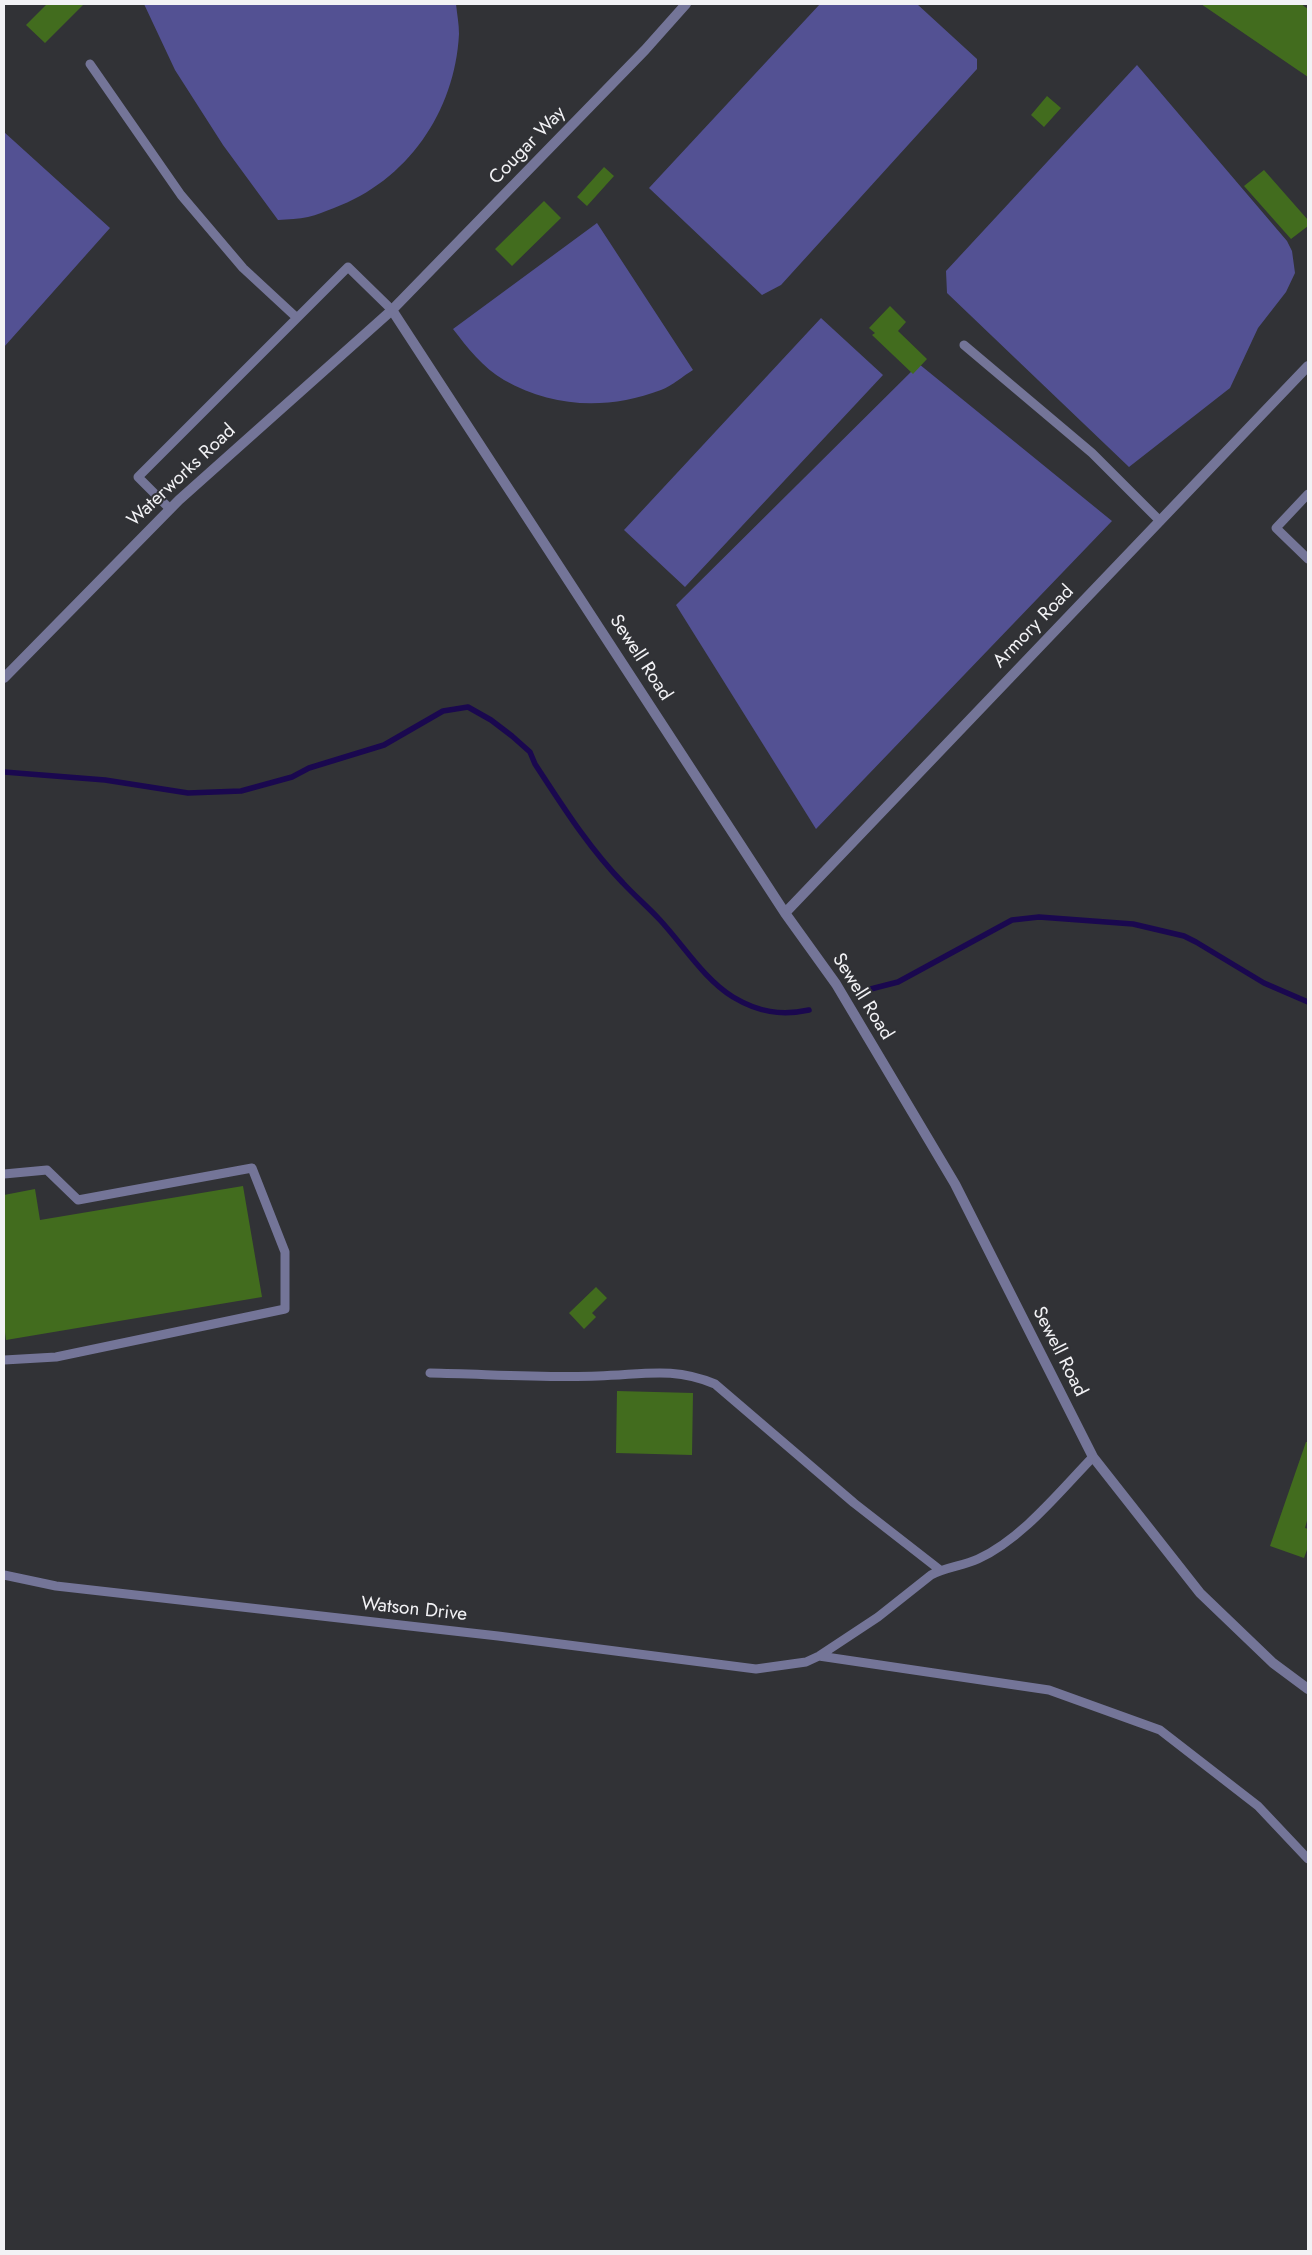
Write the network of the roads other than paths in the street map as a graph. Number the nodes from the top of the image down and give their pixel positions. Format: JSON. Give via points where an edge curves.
{"nodes":[{"id":1,"x":686,"y":4,"type":"edge"},
{"id":2,"x":90,"y":64,"type":"dead end"},
{"id":3,"x":392,"y":310,"type":"junction"},
{"id":4,"x":297,"y":318,"type":"junction"},
{"id":5,"x":964,"y":346,"type":"dead end"},
{"id":6,"x":1308,"y":366,"type":"edge"},
{"id":7,"x":1308,"y":494,"type":"edge"},
{"id":8,"x":170,"y":509,"type":"junction"},
{"id":9,"x":1160,"y":521,"type":"junction"},
{"id":10,"x":1308,"y":559,"type":"edge"},
{"id":11,"x":4,"y":678,"type":"edge"},
{"id":12,"x":785,"y":913,"type":"junction"},
{"id":13,"x":4,"y":1174,"type":"edge"},
{"id":14,"x":4,"y":1360,"type":"edge"},
{"id":15,"x":430,"y":1373,"type":"dead end"},
{"id":16,"x":1093,"y":1457,"type":"junction"},
{"id":17,"x":940,"y":1570,"type":"junction"},
{"id":18,"x":4,"y":1575,"type":"edge"},
{"id":19,"x":820,"y":1656,"type":"junction"},
{"id":20,"x":1308,"y":1689,"type":"edge"},
{"id":21,"x":1308,"y":1858,"type":"edge"}],
"edges":[{"from":1,"to":3,"type":"street","name":"Cougar Way"},
{"from":2,"to":4,"type":"lane","via":[[181,195],[243,268]]},
{"from":3,"to":4,"type":"lane","via":[[348,267]]},
{"from":3,"to":8,"type":"street","name":"Waterworks Road"},
{"from":3,"to":12,"type":"street","name":"Sewell Road"},
{"from":4,"to":8,"type":"lane","via":[[138,477]]},
{"from":5,"to":9,"type":"lane","via":[[1092,453]]},
{"from":6,"to":9,"type":"street","name":"Armory Road"},
{"from":7,"to":10,"type":"lane","via":[[1276,528]]},
{"from":8,"to":11,"type":"street","name":"Waterworks Road"},
{"from":9,"to":12,"type":"street","name":"Armory Road"},
{"from":12,"to":16,"type":"street","name":"Sewell Road","via":[[836,984],[955,1184]]},
{"from":13,"to":14,"type":"lane","via":[[47,1170],[78,1200],[252,1168],[285,1252],[285,1309],[56,1357]]},
{"from":15,"to":17,"type":"lane","via":[[598,1376],[667,1372],[701,1378],[715,1384],[854,1503]]},
{"from":16,"to":17,"type":"lane","via":[[1016,1534],[978,1560]]},
{"from":16,"to":20,"type":"street","name":"Sewell Road","via":[[1200,1593],[1273,1663]]},
{"from":17,"to":19,"type":"lane","via":[[878,1618]]},
{"from":18,"to":19,"type":"lane","name":"Watson Drive","via":[[56,1586],[498,1636],[756,1670],[806,1662]]},
{"from":19,"to":21,"type":"lane","via":[[1049,1690],[1160,1730],[1258,1806]]}]}
